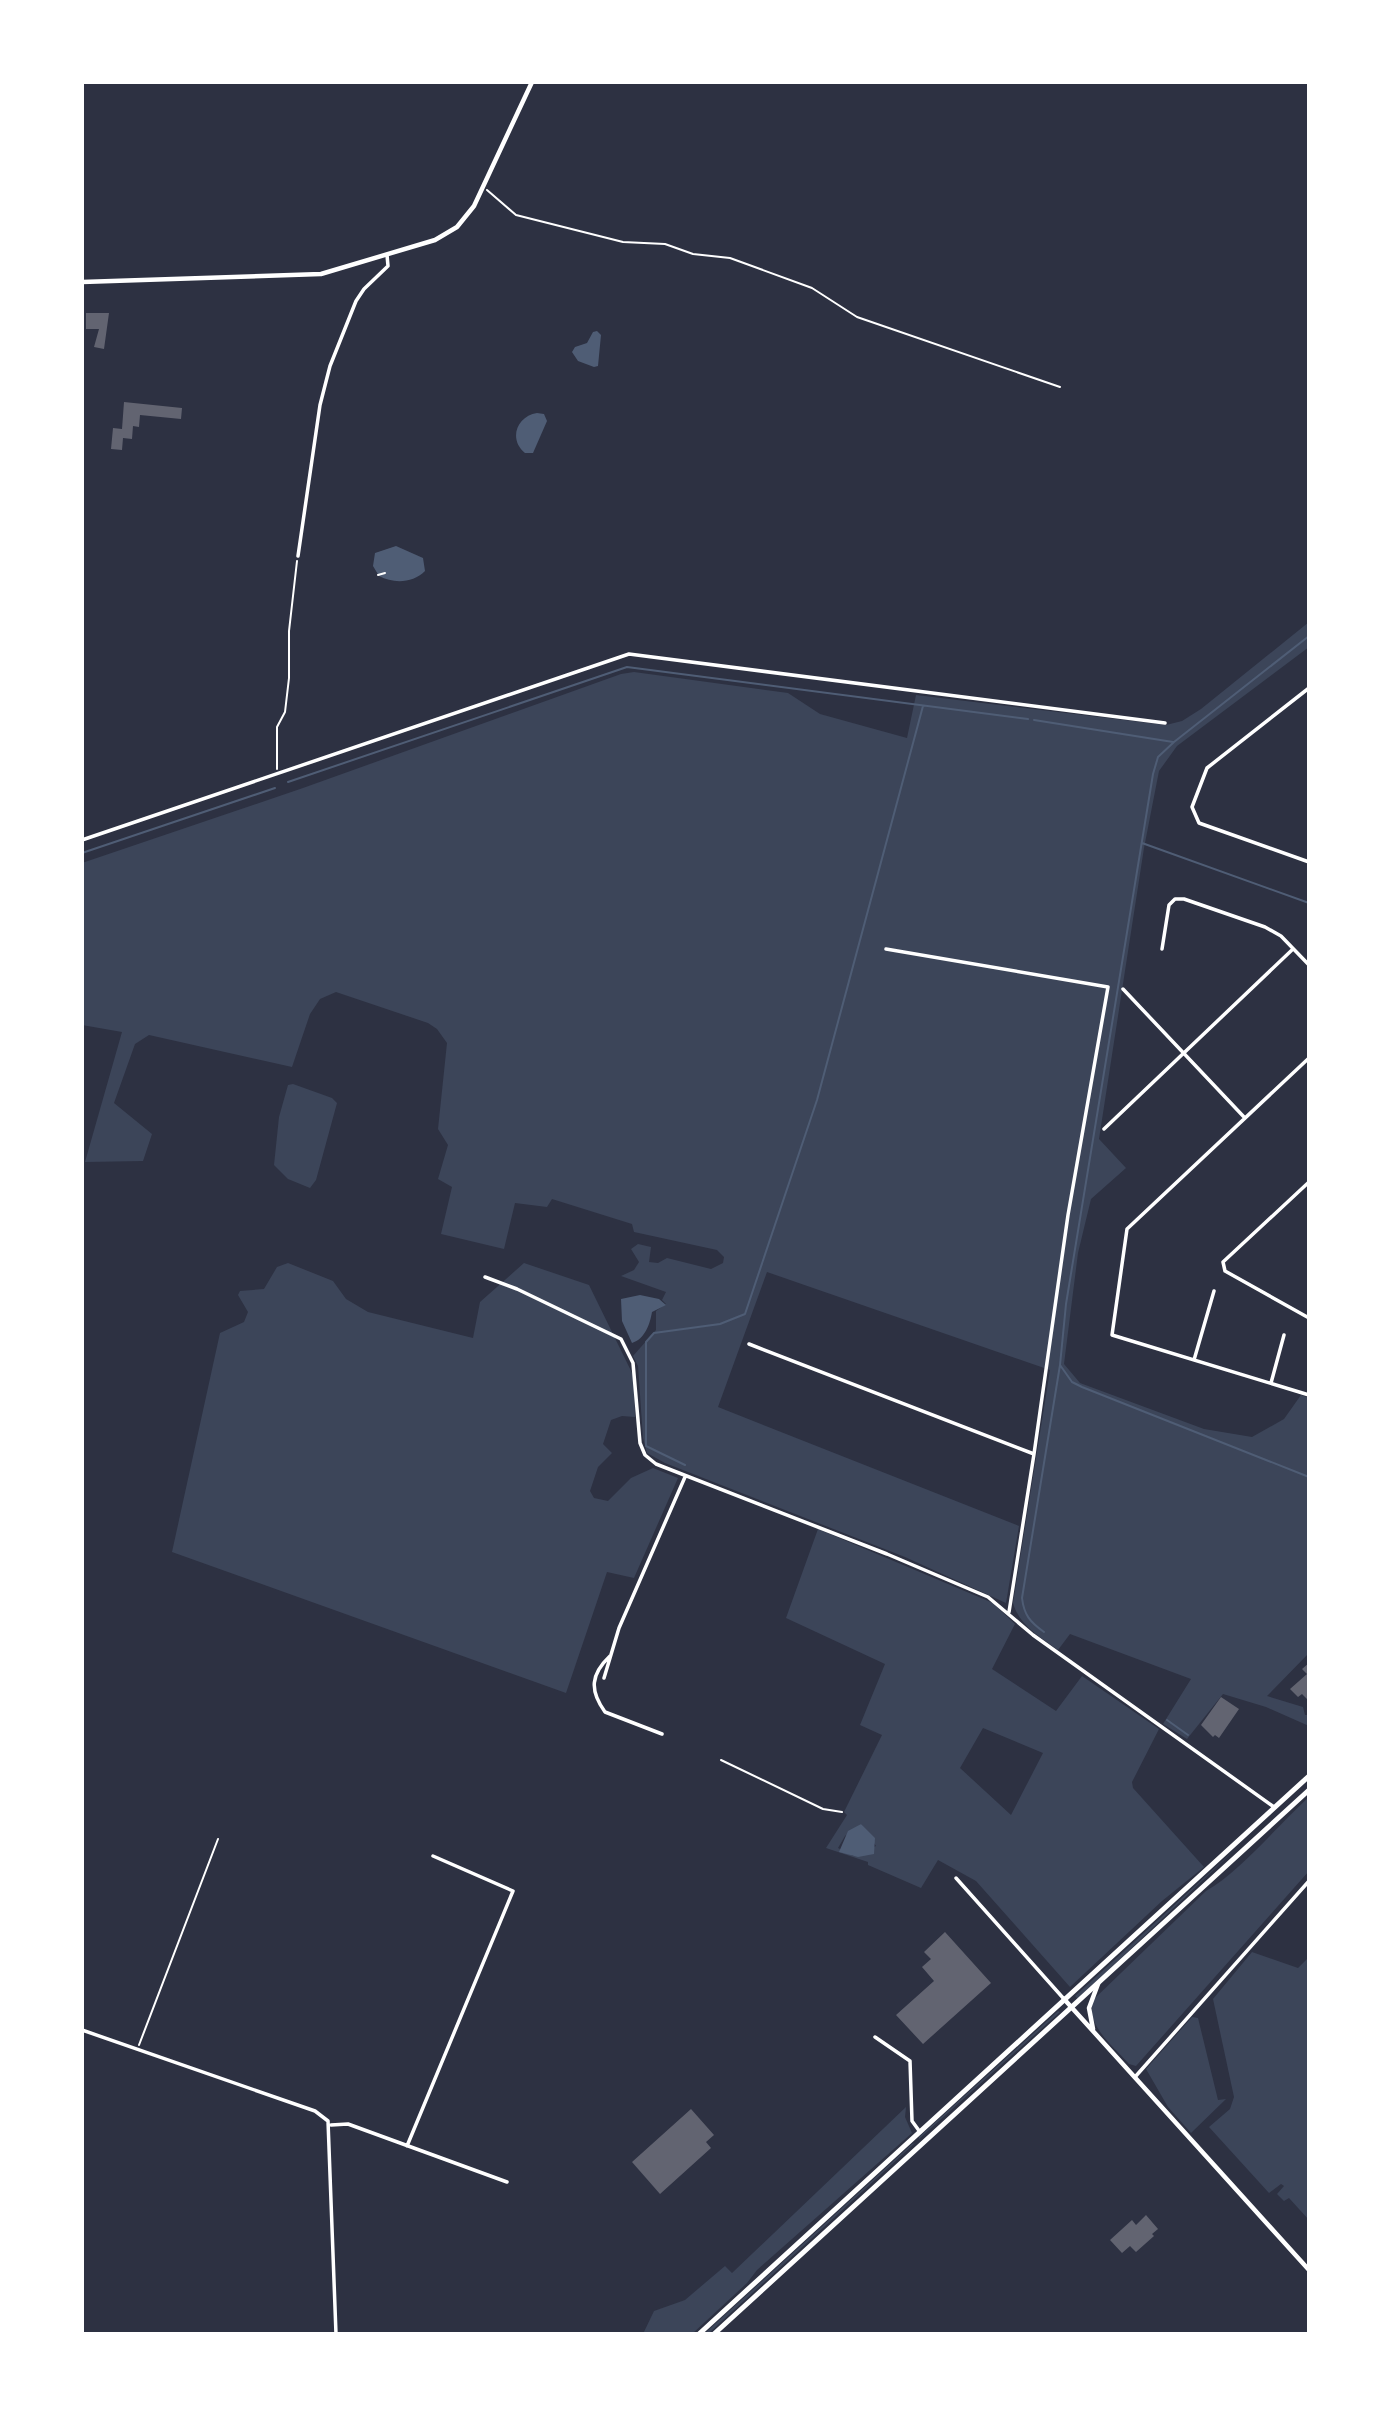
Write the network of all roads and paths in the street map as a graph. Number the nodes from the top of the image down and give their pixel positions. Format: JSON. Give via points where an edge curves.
{"nodes":[{"id":1,"x":532,"y":82,"type":"edge"},
{"id":2,"x":484,"y":188,"type":"junction"},
{"id":3,"x":387,"y":255,"type":"junction"},
{"id":4,"x":82,"y":282,"type":"edge"},
{"id":5,"x":1060,"y":387,"type":"dead end"},
{"id":6,"x":298,"y":556,"type":"joint"},
{"id":7,"x":385,"y":573,"type":"dead end"},
{"id":8,"x":378,"y":575,"type":"dead end"},
{"id":9,"x":1309,"y":688,"type":"edge"},
{"id":10,"x":1165,"y":723,"type":"dead end"},
{"id":11,"x":277,"y":774,"type":"junction"},
{"id":12,"x":82,"y":840,"type":"edge"},
{"id":13,"x":1309,"y":862,"type":"edge"},
{"id":14,"x":886,"y":949,"type":"dead end"},
{"id":15,"x":1162,"y":949,"type":"dead end"},
{"id":16,"x":1293,"y":949,"type":"junction"},
{"id":17,"x":1309,"y":965,"type":"edge"},
{"id":18,"x":1123,"y":989,"type":"dead end"},
{"id":19,"x":1184,"y":1052,"type":"junction"},
{"id":20,"x":1309,"y":1058,"type":"edge"},
{"id":21,"x":1244,"y":1116,"type":"junction"},
{"id":22,"x":1104,"y":1129,"type":"dead end"},
{"id":23,"x":1309,"y":1183,"type":"edge"},
{"id":24,"x":485,"y":1277,"type":"dead end"},
{"id":25,"x":1214,"y":1291,"type":"dead end"},
{"id":26,"x":1309,"y":1318,"type":"edge"},
{"id":27,"x":1284,"y":1335,"type":"dead end"},
{"id":28,"x":749,"y":1345,"type":"dead end"},
{"id":29,"x":1194,"y":1360,"type":"junction"},
{"id":30,"x":1271,"y":1383,"type":"junction"},
{"id":31,"x":1309,"y":1395,"type":"edge"},
{"id":32,"x":1034,"y":1454,"type":"junction"},
{"id":33,"x":685,"y":1477,"type":"junction"},
{"id":34,"x":1009,"y":1612,"type":"junction"},
{"id":35,"x":612,"y":1654,"type":"junction"},
{"id":36,"x":604,"y":1678,"type":"dead end"},
{"id":37,"x":662,"y":1734,"type":"dead end"},
{"id":38,"x":721,"y":1760,"type":"dead end"},
{"id":39,"x":1309,"y":1776,"type":"edge"},
{"id":40,"x":1309,"y":1790,"type":"edge"},
{"id":41,"x":1274,"y":1807,"type":"junction"},
{"id":42,"x":842,"y":1812,"type":"dead end"},
{"id":43,"x":1283,"y":1814,"type":"junction"},
{"id":44,"x":218,"y":1839,"type":"dead end"},
{"id":45,"x":433,"y":1856,"type":"dead end"},
{"id":46,"x":956,"y":1878,"type":"dead end"},
{"id":47,"x":1309,"y":1881,"type":"edge"},
{"id":48,"x":1098,"y":1983,"type":"junction"},
{"id":49,"x":1064,"y":1999,"type":"junction"},
{"id":50,"x":1072,"y":2008,"type":"junction"},
{"id":51,"x":82,"y":2030,"type":"edge"},
{"id":52,"x":1097,"y":2036,"type":"junction"},
{"id":53,"x":875,"y":2037,"type":"dead end"},
{"id":54,"x":137,"y":2050,"type":"junction"},
{"id":55,"x":1135,"y":2077,"type":"junction"},
{"id":56,"x":330,"y":2125,"type":"junction"},
{"id":57,"x":920,"y":2132,"type":"junction"},
{"id":58,"x":913,"y":2138,"type":"junction"},
{"id":59,"x":407,"y":2146,"type":"junction"},
{"id":60,"x":920,"y":2146,"type":"junction"},
{"id":61,"x":507,"y":2182,"type":"dead end"},
{"id":62,"x":1309,"y":2270,"type":"edge"},
{"id":63,"x":336,"y":2334,"type":"edge"},
{"id":64,"x":699,"y":2334,"type":"edge"},
{"id":65,"x":714,"y":2334,"type":"edge"}],
"edges":[{"from":1,"to":2,"type":"main road"},
{"from":2,"to":3,"type":"main road","via":[[457,227],[435,240]]},
{"from":2,"to":5,"type":"path","via":[[516,215],[623,242],[665,244],[692,254],[730,258],[811,288],[858,317]]},
{"from":3,"to":4,"type":"main road","via":[[321,274]]},
{"from":3,"to":6,"type":"street","via":[[388,266],[356,302],[328,373]]},
{"from":6,"to":11,"type":"path","via":[[289,678],[276,741]]},
{"from":7,"to":8,"type":"path"},
{"from":9,"to":13,"type":"street","via":[[1207,768],[1192,807],[1199,823]]},
{"from":10,"to":11,"type":"street","via":[[629,654]]},
{"from":11,"to":12,"type":"street"},
{"from":14,"to":32,"type":"street","via":[[1108,987],[1068,1215]]},
{"from":15,"to":16,"type":"street","via":[[1169,905],[1184,899],[1265,927]]},
{"from":16,"to":17,"type":"street"},
{"from":16,"to":19,"type":"street"},
{"from":18,"to":19,"type":"street"},
{"from":19,"to":21,"type":"street"},
{"from":19,"to":22,"type":"street"},
{"from":20,"to":21,"type":"street"},
{"from":21,"to":29,"type":"street","via":[[1127,1229],[1112,1335]]},
{"from":23,"to":26,"type":"street","via":[[1223,1262],[1225,1271]]},
{"from":24,"to":33,"type":"street","via":[[621,1339],[634,1363],[641,1448],[656,1464]]},
{"from":25,"to":29,"type":"street"},
{"from":27,"to":30,"type":"street"},
{"from":28,"to":32,"type":"street"},
{"from":29,"to":30,"type":"street"},
{"from":30,"to":31,"type":"street"},
{"from":32,"to":34,"type":"street"},
{"from":33,"to":34,"type":"street","via":[[887,1554],[980,1593]]},
{"from":33,"to":35,"type":"street"},
{"from":34,"to":41,"type":"street","via":[[1033,1635]]},
{"from":35,"to":36,"type":"street"},
{"from":35,"to":37,"type":"street","via":[[596,1673],[592,1688],[605,1712]]},
{"from":38,"to":42,"type":"path","via":[[823,1809]]},
{"from":39,"to":41,"type":"main road"},
{"from":40,"to":43,"type":"main road"},
{"from":41,"to":43,"type":"main road"},
{"from":41,"to":49,"type":"main road"},
{"from":43,"to":48,"type":"main road"},
{"from":44,"to":54,"type":"path"},
{"from":45,"to":59,"type":"street","via":[[513,1891]]},
{"from":46,"to":49,"type":"street"},
{"from":47,"to":55,"type":"street"},
{"from":48,"to":50,"type":"main road"},
{"from":48,"to":52,"type":"main road","via":[[1088,2013]]},
{"from":49,"to":50,"type":"main road"},
{"from":49,"to":57,"type":"main road"},
{"from":50,"to":52,"type":"main road"},
{"from":50,"to":60,"type":"main road"},
{"from":51,"to":54,"type":"street"},
{"from":52,"to":55,"type":"main road"},
{"from":53,"to":57,"type":"street","via":[[909,2061],[912,2121]]},
{"from":54,"to":56,"type":"street","via":[[316,2111]]},
{"from":55,"to":62,"type":"main road"},
{"from":56,"to":59,"type":"street","via":[[348,2124]]},
{"from":56,"to":63,"type":"street"},
{"from":57,"to":58,"type":"main road"},
{"from":58,"to":60,"type":"main road"},
{"from":58,"to":64,"type":"main road"},
{"from":59,"to":61,"type":"street"},
{"from":60,"to":65,"type":"main road"}]}
